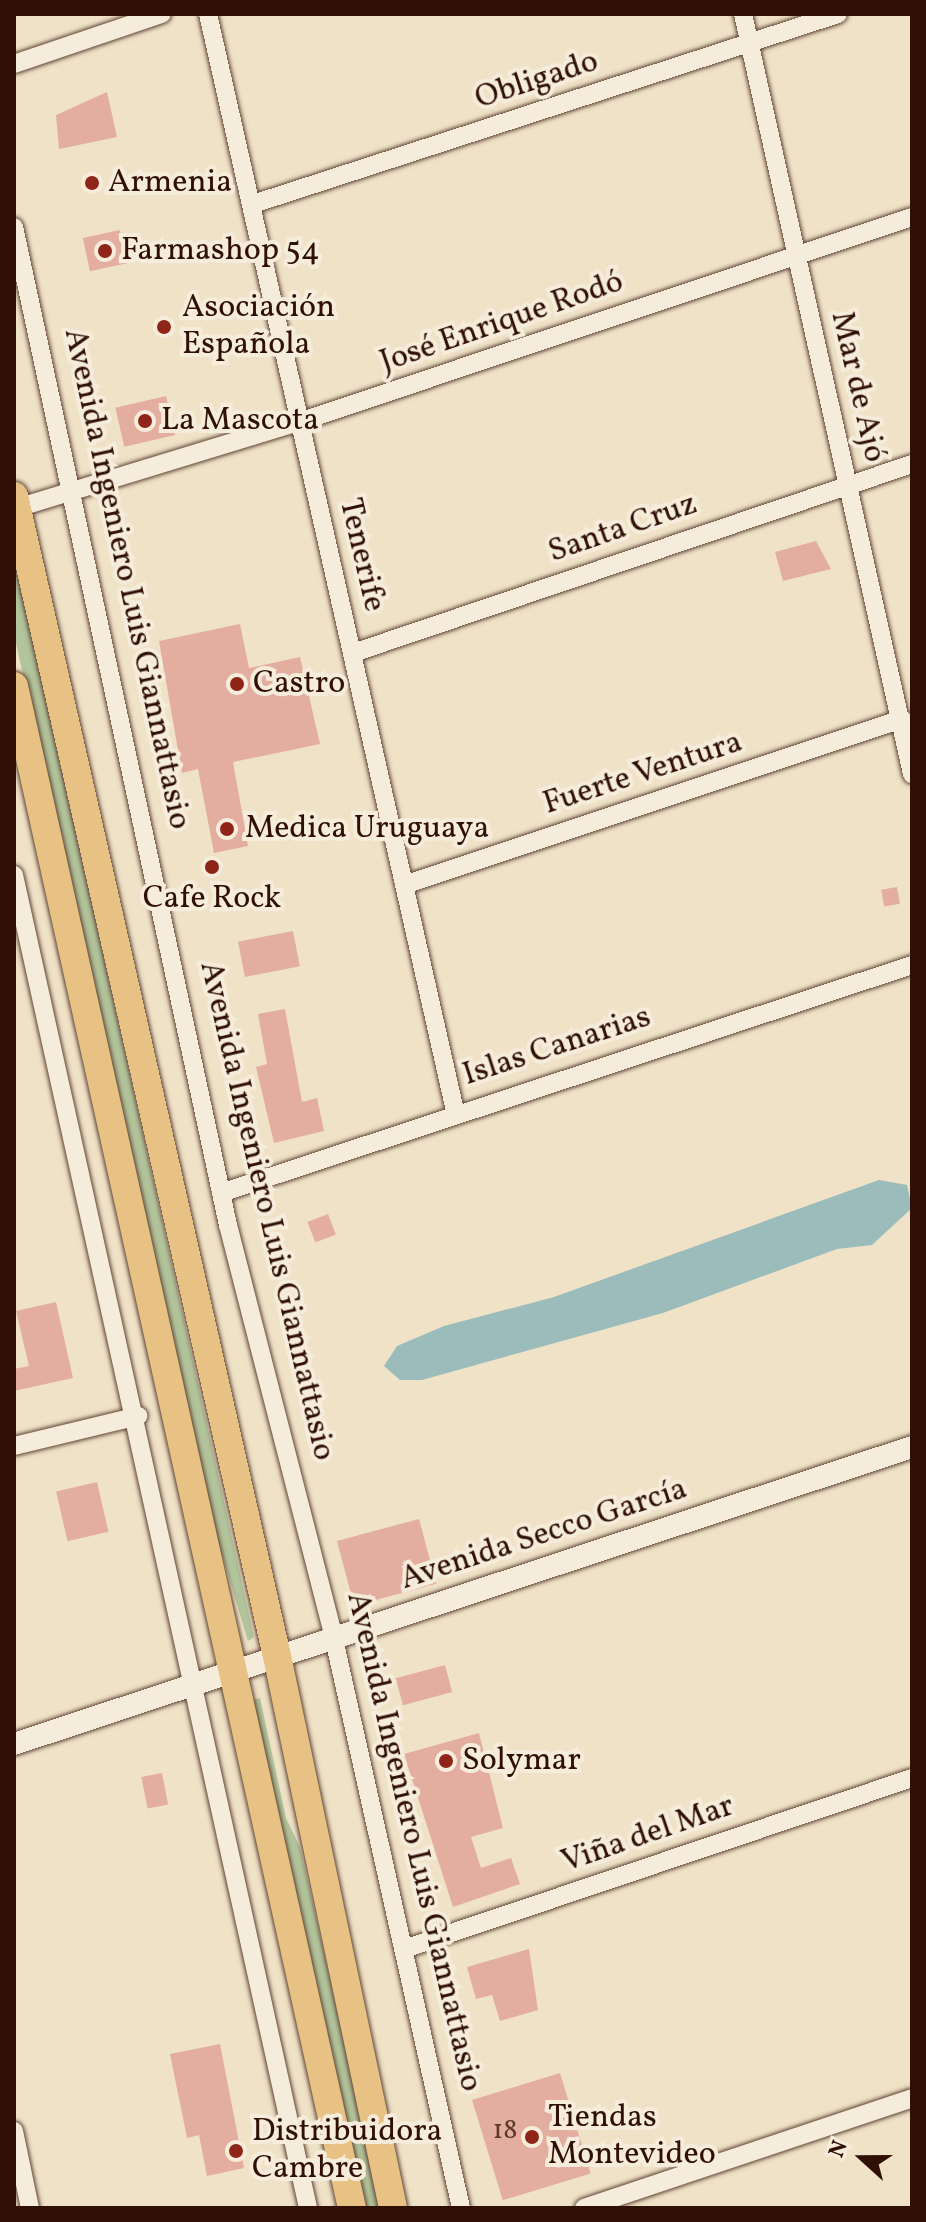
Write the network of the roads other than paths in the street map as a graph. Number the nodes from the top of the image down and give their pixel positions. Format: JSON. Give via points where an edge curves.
{"nodes":[{"id":1,"x":162,"y":14,"type":"edge"},
{"id":2,"x":208,"y":14,"type":"edge"},
{"id":3,"x":743,"y":14,"type":"edge"},
{"id":4,"x":838,"y":14,"type":"edge"},
{"id":5,"x":750,"y":44,"type":"junction"},
{"id":6,"x":14,"y":64,"type":"edge"},
{"id":7,"x":253,"y":204,"type":"junction"},
{"id":8,"x":912,"y":217,"type":"edge"},
{"id":9,"x":14,"y":227,"type":"edge"},
{"id":10,"x":797,"y":255,"type":"junction"},
{"id":11,"x":299,"y":422,"type":"junction"},
{"id":12,"x":912,"y":464,"type":"edge"},
{"id":13,"x":848,"y":484,"type":"junction"},
{"id":14,"x":75,"y":490,"type":"junction"},
{"id":15,"x":16,"y":502,"type":"edge"},
{"id":16,"x":353,"y":653,"type":"junction"},
{"id":17,"x":14,"y":686,"type":"edge"},
{"id":18,"x":902,"y":719,"type":"junction"},
{"id":19,"x":912,"y":774,"type":"edge"},
{"id":20,"x":14,"y":875,"type":"edge"},
{"id":21,"x":404,"y":885,"type":"junction"},
{"id":22,"x":910,"y":972,"type":"edge"},
{"id":23,"x":455,"y":1111,"type":"junction"},
{"id":24,"x":221,"y":1193,"type":"junction"},
{"id":25,"x":138,"y":1416,"type":"junction"},
{"id":26,"x":14,"y":1446,"type":"edge"},
{"id":27,"x":912,"y":1447,"type":"edge"},
{"id":28,"x":334,"y":1639,"type":"junction"},
{"id":29,"x":277,"y":1656,"type":"junction"},
{"id":30,"x":234,"y":1670,"type":"junction"},
{"id":31,"x":195,"y":1681,"type":"junction"},
{"id":32,"x":14,"y":1744,"type":"edge"},
{"id":33,"x":912,"y":1778,"type":"edge"},
{"id":34,"x":404,"y":1949,"type":"junction"},
{"id":35,"x":912,"y":2098,"type":"edge"},
{"id":36,"x":14,"y":2131,"type":"edge"},
{"id":37,"x":30,"y":2208,"type":"edge"},
{"id":38,"x":308,"y":2208,"type":"edge"},
{"id":39,"x":352,"y":2208,"type":"edge"},
{"id":40,"x":393,"y":2208,"type":"edge"},
{"id":41,"x":461,"y":2208,"type":"edge"},
{"id":42,"x":584,"y":2208,"type":"edge"}],
"edges":[{"from":1,"to":6,"type":"street"},
{"from":2,"to":7,"type":"street","name":"Tenerife"},
{"from":3,"to":5,"type":"street","name":"Mar de Ajó"},
{"from":4,"to":5,"type":"street","name":"Obligado"},
{"from":5,"to":7,"type":"street","name":"Obligado"},
{"from":5,"to":10,"type":"street","name":"Mar de Ajó"},
{"from":7,"to":11,"type":"street","name":"Tenerife"},
{"from":8,"to":10,"type":"street","name":"José Enrique Rodó"},
{"from":9,"to":14,"type":"street","name":"Avenida Ingeniero Luis Giannattasio"},
{"from":10,"to":11,"type":"street","name":"José Enrique Rodó"},
{"from":10,"to":13,"type":"street","name":"Mar de Ajó"},
{"from":11,"to":14,"type":"street","name":"José Enrique Rodó"},
{"from":11,"to":16,"type":"street","name":"Tenerife"},
{"from":12,"to":13,"type":"street","name":"Santa Cruz"},
{"from":13,"to":16,"type":"street","name":"Santa Cruz"},
{"from":13,"to":18,"type":"street","name":"Mar de Ajó"},
{"from":14,"to":15,"type":"street","name":"José Enrique Rodó"},
{"from":14,"to":24,"type":"street","name":"Avenida Ingeniero Luis Giannattasio"},
{"from":15,"to":29,"type":"main road"},
{"from":16,"to":21,"type":"street","name":"Tenerife"},
{"from":17,"to":30,"type":"main road"},
{"from":18,"to":19,"type":"street","name":"Mar de Ajó"},
{"from":18,"to":21,"type":"street","name":"Fuerte Ventura"},
{"from":20,"to":25,"type":"street"},
{"from":21,"to":23,"type":"street","name":"Tenerife"},
{"from":22,"to":23,"type":"street","name":"Islas Canarias"},
{"from":23,"to":24,"type":"street","name":"Islas Canarias"},
{"from":24,"to":28,"type":"street","name":"Avenida Ingeniero Luis Giannattasio"},
{"from":25,"to":26,"type":"street"},
{"from":25,"to":31,"type":"street"},
{"from":27,"to":28,"type":"street","name":"Avenida Secco García"},
{"from":28,"to":29,"type":"street","name":"Avenida Secco García"},
{"from":28,"to":34,"type":"street","name":"Avenida Ingeniero Luis Giannattasio"},
{"from":29,"to":30,"type":"street","name":"Avenida Secco García"},
{"from":29,"to":40,"type":"main road"},
{"from":30,"to":31,"type":"street","name":"Avenida Secco García"},
{"from":30,"to":39,"type":"main road"},
{"from":31,"to":32,"type":"street","name":"Avenida Secco García"},
{"from":31,"to":38,"type":"street"},
{"from":33,"to":34,"type":"street","name":"Viña del Mar"},
{"from":34,"to":41,"type":"street","name":"Avenida Ingeniero Luis Giannattasio"},
{"from":35,"to":42,"type":"street"},
{"from":36,"to":37,"type":"street"}]}
